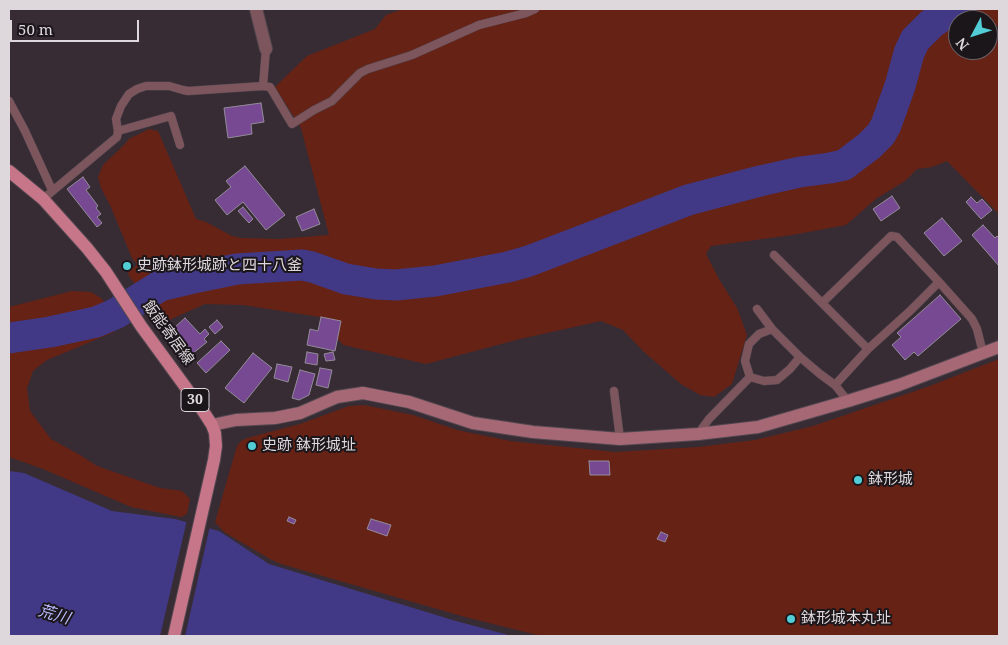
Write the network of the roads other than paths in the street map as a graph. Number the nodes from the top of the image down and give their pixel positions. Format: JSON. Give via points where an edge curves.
{"nodes":[{"id":1,"x":256,"y":9,"type":"edge"},
{"id":2,"x":535,"y":9,"type":"edge"},
{"id":3,"x":266,"y":49,"type":"joint"},
{"id":4,"x":262,"y":86,"type":"junction"},
{"id":5,"x":9,"y":101,"type":"edge"},
{"id":6,"x":118,"y":131,"type":"junction"},
{"id":7,"x":180,"y":145,"type":"dead end"},
{"id":8,"x":9,"y":171,"type":"edge"},
{"id":9,"x":47,"y":194,"type":"junction"},
{"id":10,"x":774,"y":255,"type":"dead end"},
{"id":11,"x":939,"y":282,"type":"junction"},
{"id":12,"x":822,"y":303,"type":"junction"},
{"id":13,"x":758,"y":309,"type":"dead end"},
{"id":14,"x":772,"y":329,"type":"junction"},
{"id":15,"x":999,"y":347,"type":"edge"},
{"id":16,"x":868,"y":349,"type":"junction"},
{"id":17,"x":983,"y":353,"type":"junction"},
{"id":18,"x":800,"y":357,"type":"junction"},
{"id":19,"x":750,"y":377,"type":"junction"},
{"id":20,"x":835,"y":385,"type":"junction"},
{"id":21,"x":614,"y":390,"type":"dead end"},
{"id":22,"x":848,"y":401,"type":"junction"},
{"id":23,"x":212,"y":425,"type":"junction"},
{"id":24,"x":698,"y":434,"type":"junction"},
{"id":25,"x":620,"y":439,"type":"junction"},
{"id":26,"x":174,"y":636,"type":"edge"}],
"edges":[{"from":1,"to":3,"type":"street"},
{"from":2,"to":4,"type":"lane","via":[[479,25],[368,69],[332,101],[292,124],[270,87]]},
{"from":3,"to":4,"type":"lane"},
{"from":4,"to":6,"type":"lane","via":[[188,91],[169,86],[146,86],[129,94],[121,106],[116,119]]},
{"from":5,"to":9,"type":"lane","via":[[25,131]]},
{"from":6,"to":7,"type":"lane","via":[[170,116]]},
{"from":6,"to":9,"type":"lane","via":[[117,136]]},
{"from":8,"to":9,"type":"main road","name":"飯能寄居線","number":"30"},
{"from":9,"to":23,"type":"main road","name":"飯能寄居線","number":"30","via":[[106,272]]},
{"from":10,"to":12,"type":"lane"},
{"from":11,"to":12,"type":"lane","via":[[897,237],[891,236]]},
{"from":11,"to":16,"type":"lane"},
{"from":11,"to":17,"type":"lane","via":[[972,319]]},
{"from":12,"to":16,"type":"lane"},
{"from":13,"to":14,"type":"lane"},
{"from":14,"to":18,"type":"lane"},
{"from":14,"to":19,"type":"lane","via":[[759,334],[749,344],[745,361]]},
{"from":15,"to":17,"type":"street"},
{"from":16,"to":20,"type":"lane"},
{"from":17,"to":22,"type":"street"},
{"from":18,"to":19,"type":"lane","via":[[777,380]]},
{"from":18,"to":20,"type":"lane"},
{"from":19,"to":24,"type":"lane"},
{"from":20,"to":22,"type":"lane"},
{"from":21,"to":25,"type":"lane"},
{"from":22,"to":24,"type":"street","via":[[758,427]]},
{"from":23,"to":25,"type":"street","via":[[300,413],[337,396],[363,393],[409,402],[472,423]]},
{"from":23,"to":26,"type":"main road","name":"飯能寄居線","number":"30","via":[[216,446]]},
{"from":24,"to":25,"type":"street"}]}
